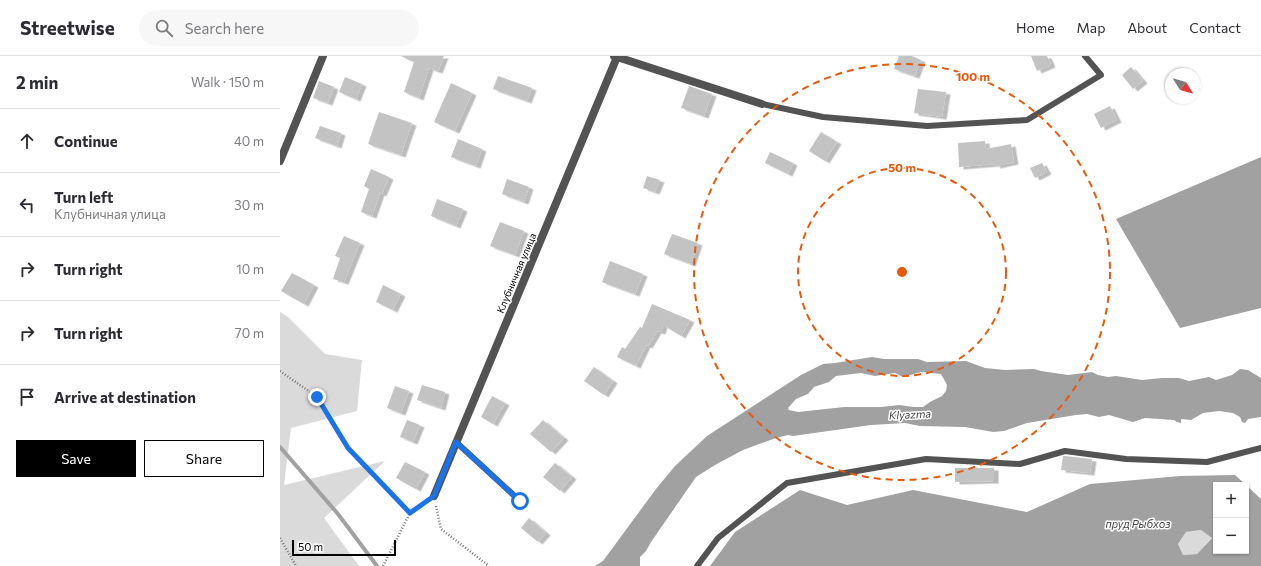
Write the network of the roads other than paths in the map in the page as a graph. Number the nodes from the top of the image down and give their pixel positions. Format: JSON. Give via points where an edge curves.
{"nodes":[{"id":1,"x":323,"y":56,"type":"edge"},
{"id":2,"x":1085,"y":56,"type":"edge"},
{"id":3,"x":615,"y":57,"type":"edge"},
{"id":4,"x":762,"y":104,"type":"joint"},
{"id":5,"x":280,"y":161,"type":"edge"},
{"id":6,"x":456,"y":442,"type":"junction"},
{"id":7,"x":1261,"y":448,"type":"edge"},
{"id":8,"x":434,"y":496,"type":"road end"},
{"id":9,"x":520,"y":501,"type":"dead end"},
{"id":10,"x":697,"y":566,"type":"edge"}],
"edges":[{"from":1,"to":5,"type":"street"},
{"from":2,"to":4,"type":"lane","via":[[1101,75],[1028,120],[927,126],[822,116]]},
{"from":3,"to":4,"type":"street"},
{"from":3,"to":6,"type":"street","name":"Клубничная улица"},
{"from":6,"to":8,"type":"street","name":"Клубничная улица"},
{"from":6,"to":9,"type":"lane"},
{"from":7,"to":10,"type":"lane","via":[[1207,462],[1126,459],[1065,451],[1020,464],[926,459],[787,483],[718,538]]}]}
